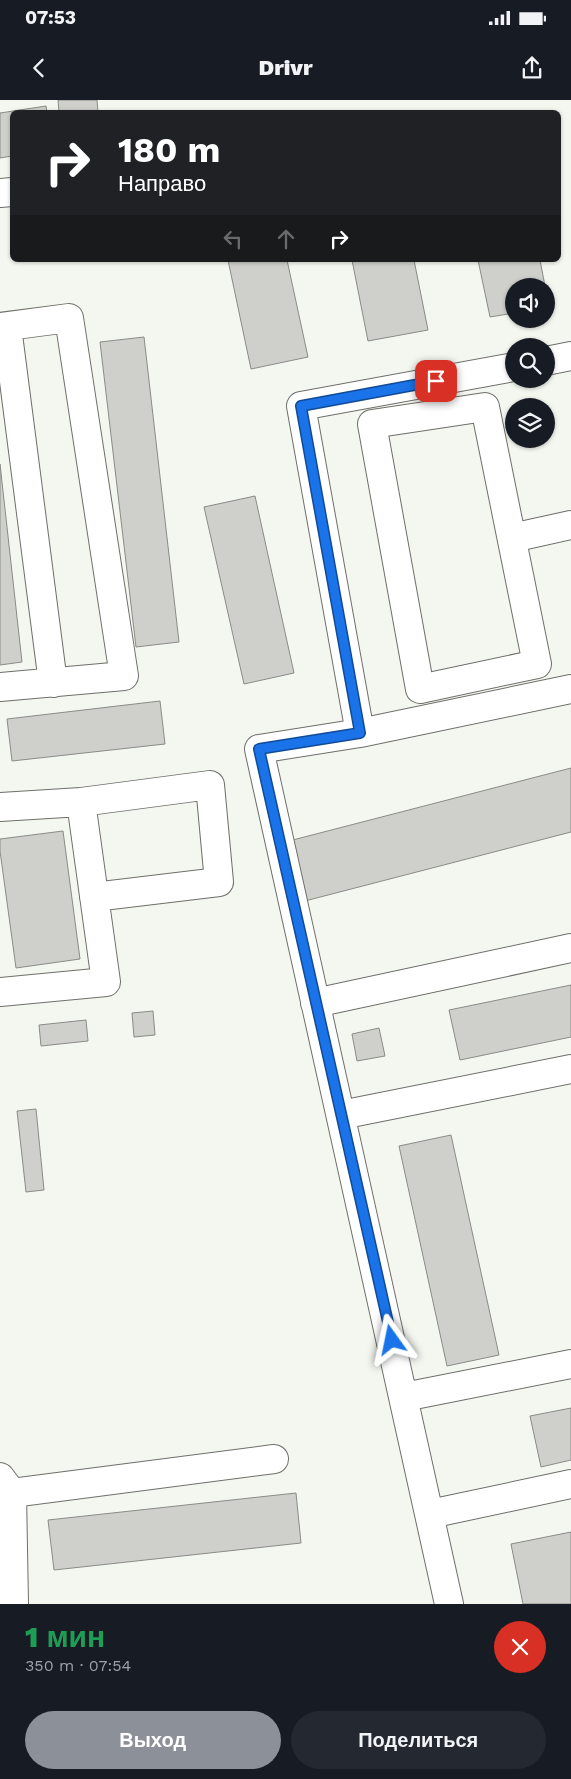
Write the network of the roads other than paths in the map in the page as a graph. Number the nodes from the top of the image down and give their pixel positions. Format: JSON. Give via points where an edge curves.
{"nodes":[{"id":1,"x":4,"y":327,"type":"edge"},
{"id":2,"x":571,"y":356,"type":"edge"},
{"id":3,"x":555,"y":359,"type":"edge"},
{"id":4,"x":505,"y":369,"type":"edge"},
{"id":5,"x":571,"y":525,"type":"edge"},
{"id":6,"x":512,"y":538,"type":"junction"},
{"id":7,"x":53,"y":683,"type":"junction"},
{"id":8,"x":0,"y":687,"type":"edge"},
{"id":9,"x":571,"y":689,"type":"edge"},
{"id":10,"x":360,"y":733,"type":"junction"},
{"id":11,"x":81,"y":802,"type":"junction"},
{"id":12,"x":0,"y":807,"type":"edge"},
{"id":13,"x":94,"y":897,"type":"junction"},
{"id":14,"x":571,"y":948,"type":"edge"},
{"id":15,"x":0,"y":992,"type":"edge"},
{"id":16,"x":315,"y":1003,"type":"junction"},
{"id":17,"x":571,"y":1069,"type":"edge"},
{"id":18,"x":341,"y":1115,"type":"junction"},
{"id":19,"x":571,"y":1364,"type":"edge"},
{"id":20,"x":404,"y":1397,"type":"junction"},
{"id":21,"x":274,"y":1459,"type":"dead end"},
{"id":22,"x":571,"y":1484,"type":"edge"},
{"id":23,"x":6,"y":1485,"type":"edge"},
{"id":24,"x":430,"y":1514,"type":"junction"},
{"id":25,"x":14,"y":1604,"type":"edge"},
{"id":26,"x":450,"y":1604,"type":"edge"}],
"edges":[{"from":1,"to":7,"type":"street"},
{"from":1,"to":7,"type":"street","via":[[69,318],[124,676]]},
{"from":2,"to":3,"type":"street"},
{"from":4,"to":10,"type":"street","via":[[301,406]]},
{"from":5,"to":6,"type":"street"},
{"from":6,"to":6,"type":"street","via":[[486,406],[372,424],[420,689],[537,664]]},
{"from":7,"to":8,"type":"street"},
{"from":9,"to":10,"type":"street"},
{"from":10,"to":16,"type":"street","via":[[259,749]]},
{"from":11,"to":12,"type":"street"},
{"from":11,"to":13,"type":"street"},
{"from":11,"to":13,"type":"street","via":[[210,785],[219,882]]},
{"from":13,"to":15,"type":"street","via":[[106,982]]},
{"from":14,"to":16,"type":"street"},
{"from":16,"to":18,"type":"street"},
{"from":17,"to":18,"type":"street"},
{"from":18,"to":20,"type":"street"},
{"from":19,"to":20,"type":"street"},
{"from":20,"to":24,"type":"street"},
{"from":21,"to":23,"type":"street"},
{"from":22,"to":24,"type":"street"},
{"from":23,"to":25,"type":"street"},
{"from":24,"to":26,"type":"street"}]}
